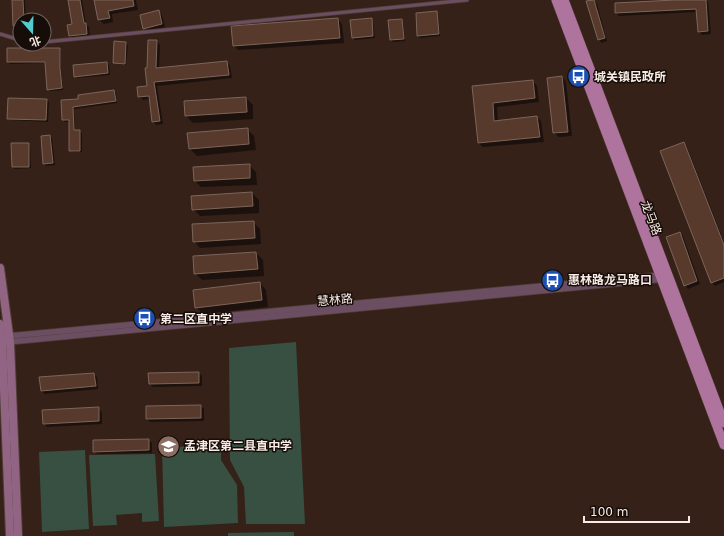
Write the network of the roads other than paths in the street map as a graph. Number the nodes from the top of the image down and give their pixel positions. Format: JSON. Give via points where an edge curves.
{"nodes":[{"id":1,"x":467,"y":0,"type":"edge"},
{"id":2,"x":556,"y":0,"type":"edge"},
{"id":3,"x":564,"y":0,"type":"edge"},
{"id":4,"x":0,"y":34,"type":"edge"},
{"id":5,"x":12,"y":38,"type":"edge"},
{"id":6,"x":52,"y":41,"type":"edge"},
{"id":7,"x":0,"y":268,"type":"edge"},
{"id":8,"x":664,"y":276,"type":"junction"},
{"id":9,"x":0,"y":324,"type":"edge"},
{"id":10,"x":5,"y":340,"type":"edge"},
{"id":11,"x":724,"y":422,"type":"edge"},
{"id":12,"x":724,"y":445,"type":"edge"},
{"id":13,"x":10,"y":536,"type":"edge"},
{"id":14,"x":18,"y":536,"type":"edge"}],
"edges":[{"from":1,"to":6,"type":"lane"},
{"from":2,"to":8,"type":"main road","name":"龙马路"},
{"from":3,"to":8,"type":"main road","name":"龙马路"},
{"from":4,"to":5,"type":"lane"},
{"from":7,"to":10,"type":"street"},
{"from":8,"to":10,"type":"street","name":"慧林路"},
{"from":8,"to":11,"type":"main road","name":"龙马路"},
{"from":8,"to":12,"type":"main road","name":"龙马路"},
{"from":9,"to":10,"type":"street"},
{"from":10,"to":13,"type":"street"},
{"from":10,"to":14,"type":"street"}]}
